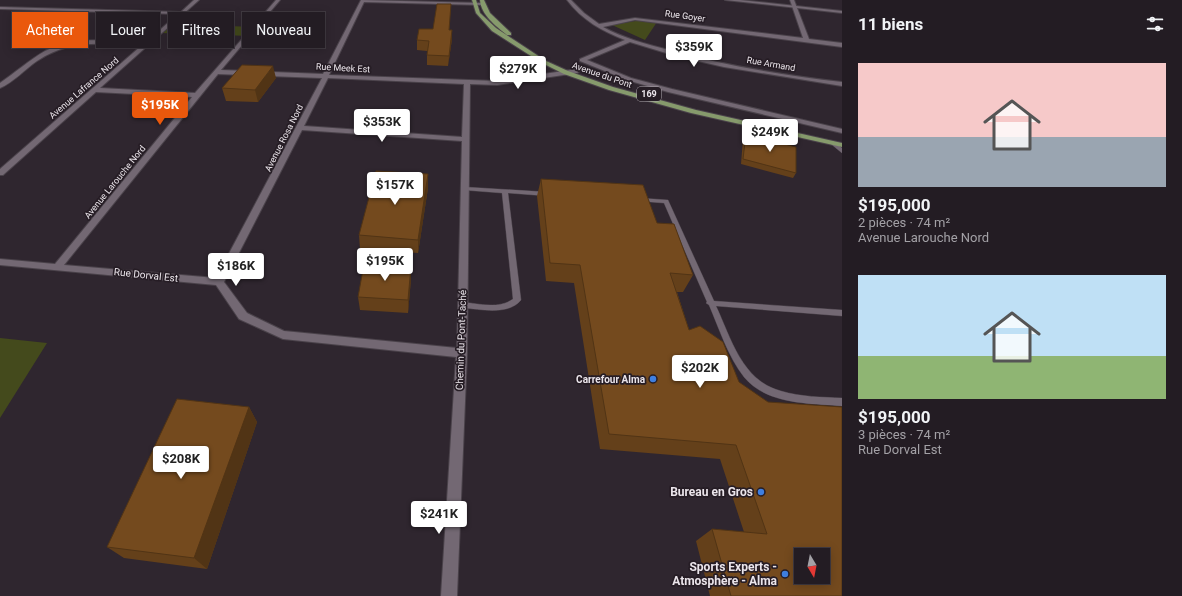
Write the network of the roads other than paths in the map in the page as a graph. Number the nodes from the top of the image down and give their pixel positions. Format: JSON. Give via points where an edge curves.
{"nodes":[{"id":1,"x":197,"y":0,"type":"edge"},
{"id":2,"x":278,"y":0,"type":"edge"},
{"id":3,"x":363,"y":0,"type":"edge"},
{"id":4,"x":569,"y":0,"type":"edge"},
{"id":5,"x":727,"y":0,"type":"edge"},
{"id":6,"x":792,"y":0,"type":"edge"},
{"id":7,"x":474,"y":2,"type":"edge"},
{"id":8,"x":482,"y":2,"type":"edge"},
{"id":9,"x":794,"y":7,"type":"junction"},
{"id":10,"x":0,"y":8,"type":"edge"},
{"id":11,"x":183,"y":12,"type":"edge"},
{"id":12,"x":842,"y":12,"type":"edge"},
{"id":13,"x":168,"y":13,"type":"edge"},
{"id":14,"x":168,"y":26,"type":"edge"},
{"id":15,"x":598,"y":26,"type":"junction"},
{"id":16,"x":160,"y":33,"type":"edge"},
{"id":17,"x":629,"y":40,"type":"junction"},
{"id":18,"x":807,"y":41,"type":"junction"},
{"id":19,"x":96,"y":43,"type":"edge"},
{"id":20,"x":842,"y":45,"type":"edge"},
{"id":21,"x":144,"y":48,"type":"edge"},
{"id":22,"x":577,"y":71,"type":"junction"},
{"id":23,"x":217,"y":72,"type":"junction"},
{"id":24,"x":566,"y":73,"type":"junction"},
{"id":25,"x":325,"y":76,"type":"junction"},
{"id":26,"x":467,"y":83,"type":"junction"},
{"id":27,"x":842,"y":84,"type":"edge"},
{"id":28,"x":0,"y":86,"type":"edge"},
{"id":29,"x":95,"y":90,"type":"junction"},
{"id":30,"x":197,"y":95,"type":"junction"},
{"id":31,"x":300,"y":128,"type":"junction"},
{"id":32,"x":842,"y":131,"type":"edge"},
{"id":33,"x":466,"y":139,"type":"junction"},
{"id":34,"x":842,"y":140,"type":"edge"},
{"id":35,"x":833,"y":143,"type":"junction"},
{"id":36,"x":842,"y":145,"type":"edge"},
{"id":37,"x":842,"y":151,"type":"edge"},
{"id":38,"x":0,"y":173,"type":"edge"},
{"id":39,"x":465,"y":189,"type":"junction"},
{"id":40,"x":506,"y":192,"type":"junction"},
{"id":41,"x":551,"y":194,"type":"edge"},
{"id":42,"x":636,"y":200,"type":"edge"},
{"id":43,"x":0,"y":262,"type":"edge"},
{"id":44,"x":58,"y":266,"type":"junction"},
{"id":45,"x":219,"y":282,"type":"junction"},
{"id":46,"x":710,"y":302,"type":"junction"},
{"id":47,"x":463,"y":305,"type":"junction"},
{"id":48,"x":842,"y":312,"type":"edge"},
{"id":49,"x":462,"y":353,"type":"junction"},
{"id":50,"x":842,"y":402,"type":"edge"},
{"id":51,"x":449,"y":596,"type":"edge"}],
"edges":[{"from":1,"to":11,"type":"street","name":"Avenue Lafrance Nord"},
{"from":2,"to":23,"type":"street","name":"Avenue Larouche Nord"},
{"from":3,"to":7,"type":"street"},
{"from":3,"to":25,"type":"street","name":"Avenue Rosa Nord"},
{"from":4,"to":15,"type":"street","name":"Rue Armand"},
{"from":5,"to":9,"type":"street"},
{"from":6,"to":9,"type":"street"},
{"from":7,"to":8,"type":"street"},
{"from":7,"to":24,"type":"main road","name":"Avenue du Pont","via":[[482,17],[494,30]]},
{"from":8,"to":22,"type":"main road","name":"Avenue du Pont","number":"169","via":[[487,13],[505,31],[537,52]]},
{"from":9,"to":12,"type":"street"},
{"from":9,"to":18,"type":"street"},
{"from":10,"to":13,"type":"street"},
{"from":14,"to":16,"type":"street","name":"Avenue Lafrance Nord"},
{"from":15,"to":17,"type":"street","name":"Rue Armand"},
{"from":15,"to":18,"type":"street","name":"Rue Goyer","via":[[635,19]]},
{"from":17,"to":27,"type":"street","name":"Rue Armand","via":[[696,59],[772,75]]},
{"from":17,"to":32,"type":"street","via":[[582,60],[629,79],[670,91]]},
{"from":18,"to":20,"type":"street","name":"Rue Goyer"},
{"from":19,"to":28,"type":"street","via":[[62,46],[48,52]]},
{"from":21,"to":29,"type":"street","name":"Avenue Lafrance Nord"},
{"from":22,"to":24,"type":"street","name":"Rue Meek Est"},
{"from":22,"to":34,"type":"main road","name":"Avenue du Pont","number":"169","via":[[682,104]]},
{"from":23,"to":25,"type":"street","name":"Rue Meek Est"},
{"from":23,"to":30,"type":"street","name":"Avenue Larouche Nord"},
{"from":24,"to":26,"type":"street","name":"Rue Meek Est","via":[[497,83]]},
{"from":24,"to":35,"type":"main road","name":"Avenue du Pont","via":[[676,108]]},
{"from":25,"to":26,"type":"street","name":"Rue Meek Est"},
{"from":25,"to":31,"type":"street","name":"Avenue Rosa Nord"},
{"from":26,"to":33,"type":"street","name":"Chemin du Pont-Taché"},
{"from":29,"to":30,"type":"street"},
{"from":29,"to":38,"type":"street","name":"Avenue Lafrance Nord"},
{"from":30,"to":44,"type":"street","name":"Avenue Larouche Nord"},
{"from":31,"to":33,"type":"street"},
{"from":31,"to":45,"type":"street","name":"Avenue Rosa Nord"},
{"from":33,"to":39,"type":"street","name":"Chemin du Pont-Taché"},
{"from":35,"to":36,"type":"main road","name":"Avenue du Pont"},
{"from":35,"to":37,"type":"lane"},
{"from":39,"to":40,"type":"lane"},
{"from":39,"to":47,"type":"street","name":"Chemin du Pont-Taché"},
{"from":40,"to":41,"type":"lane"},
{"from":40,"to":47,"type":"lane","via":[[517,300],[511,305],[500,307]]},
{"from":42,"to":46,"type":"lane","via":[[666,201]]},
{"from":43,"to":44,"type":"street","name":"Rue Dorval Est"},
{"from":44,"to":45,"type":"street","name":"Rue Dorval Est"},
{"from":45,"to":49,"type":"street","via":[[243,316],[283,336]]},
{"from":46,"to":48,"type":"lane"},
{"from":46,"to":50,"type":"lane","via":[[736,358],[749,376],[761,386],[790,398]]},
{"from":47,"to":49,"type":"street","name":"Chemin du Pont-Taché"},
{"from":49,"to":51,"type":"street","name":"Chemin du Pont-Taché"}]}
